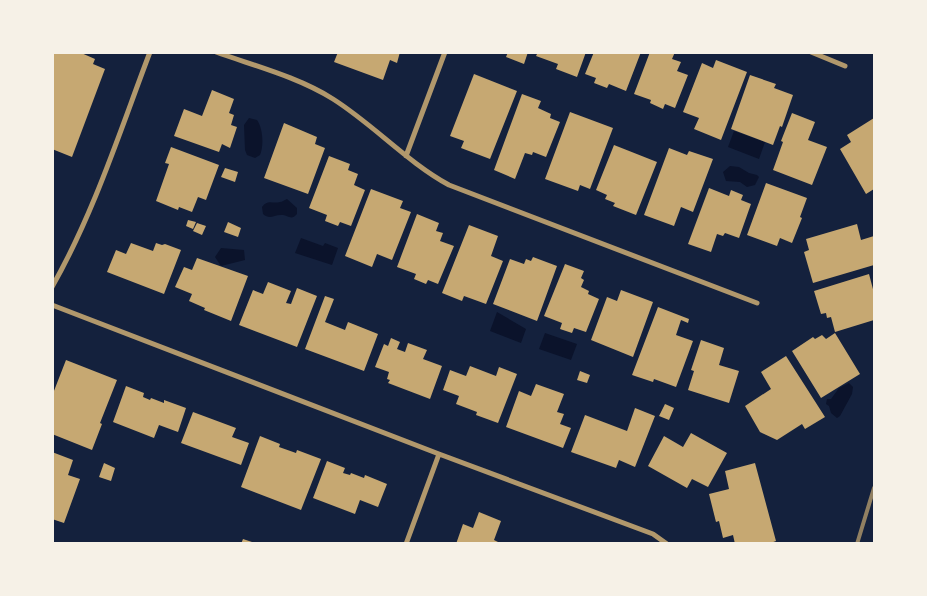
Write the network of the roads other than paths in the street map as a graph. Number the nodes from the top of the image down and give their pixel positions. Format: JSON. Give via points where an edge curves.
{"nodes":[{"id":1,"x":150,"y":52,"type":"edge"},
{"id":2,"x":216,"y":52,"type":"edge"},
{"id":3,"x":445,"y":52,"type":"edge"},
{"id":4,"x":811,"y":52,"type":"edge"},
{"id":5,"x":845,"y":66,"type":"dead end"},
{"id":6,"x":406,"y":156,"type":"junction"},
{"id":7,"x":52,"y":287,"type":"edge"},
{"id":8,"x":757,"y":303,"type":"dead end"},
{"id":9,"x":52,"y":305,"type":"edge"},
{"id":10,"x":439,"y":454,"type":"junction"},
{"id":11,"x":406,"y":544,"type":"edge"},
{"id":12,"x":667,"y":544,"type":"edge"}],
"edges":[{"from":1,"to":7,"type":"street","via":[[90,211]]},
{"from":2,"to":6,"type":"street","via":[[311,87],[370,125]]},
{"from":3,"to":6,"type":"street"},
{"from":4,"to":5,"type":"street"},
{"from":6,"to":8,"type":"street","via":[[427,173],[450,185]]},
{"from":9,"to":10,"type":"street"},
{"from":10,"to":11,"type":"street"},
{"from":10,"to":12,"type":"street","via":[[653,534]]}]}
